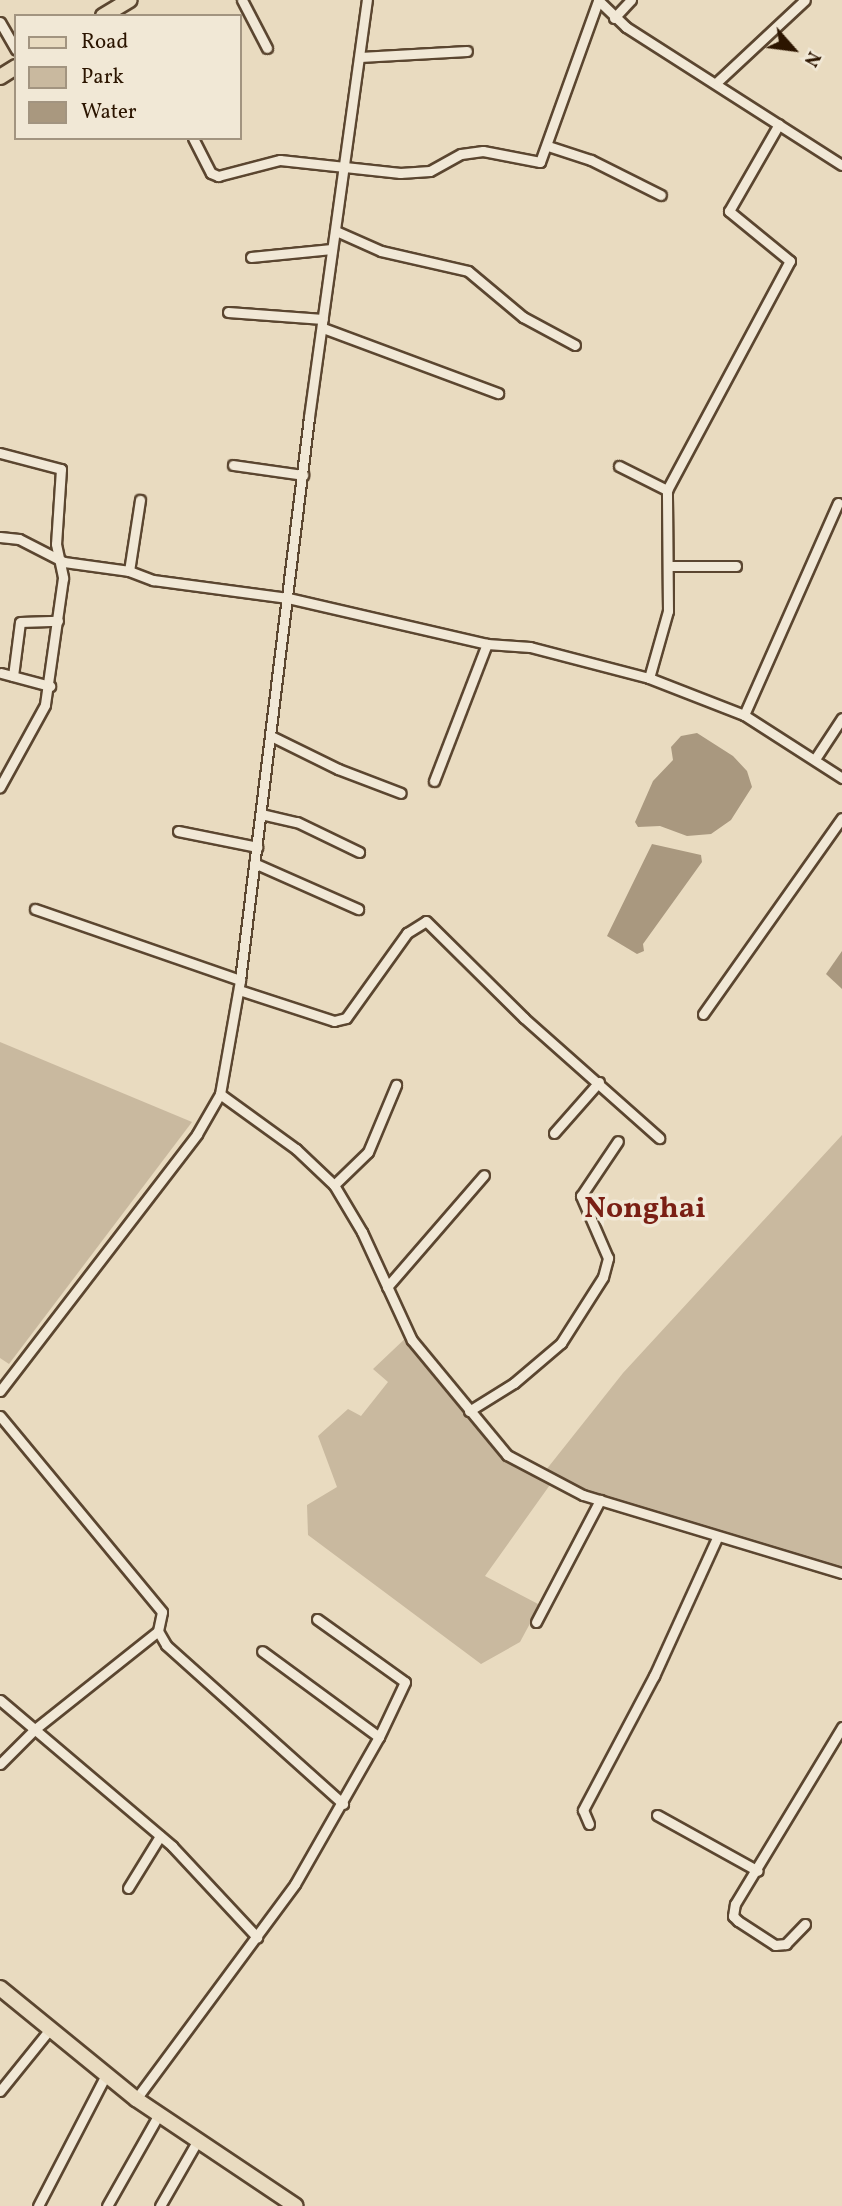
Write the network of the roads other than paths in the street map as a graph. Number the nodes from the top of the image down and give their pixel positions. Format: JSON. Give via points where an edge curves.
{"nodes":[{"id":1,"x":130,"y":0,"type":"edge"},
{"id":2,"x":242,"y":0,"type":"edge"},
{"id":3,"x":367,"y":0,"type":"edge"},
{"id":4,"x":598,"y":0,"type":"edge"},
{"id":5,"x":631,"y":0,"type":"edge"},
{"id":6,"x":805,"y":0,"type":"edge"},
{"id":7,"x":106,"y":14,"type":"edge"},
{"id":8,"x":614,"y":18,"type":"junction"},
{"id":9,"x":0,"y":22,"type":"edge"},
{"id":10,"x":14,"y":46,"type":"edge"},
{"id":11,"x":267,"y":48,"type":"dead end"},
{"id":12,"x":467,"y":51,"type":"dead end"},
{"id":13,"x":360,"y":57,"type":"junction"},
{"id":14,"x":718,"y":82,"type":"junction"},
{"id":15,"x":779,"y":124,"type":"junction"},
{"id":16,"x":194,"y":140,"type":"edge"},
{"id":17,"x":548,"y":146,"type":"junction"},
{"id":18,"x":842,"y":165,"type":"edge"},
{"id":19,"x":346,"y":169,"type":"junction"},
{"id":20,"x":661,"y":195,"type":"dead end"},
{"id":21,"x":336,"y":230,"type":"junction"},
{"id":22,"x":332,"y":249,"type":"junction"},
{"id":23,"x":251,"y":257,"type":"dead end"},
{"id":24,"x":228,"y":312,"type":"dead end"},
{"id":25,"x":323,"y":323,"type":"junction"},
{"id":26,"x":575,"y":345,"type":"dead end"},
{"id":27,"x":498,"y":393,"type":"dead end"},
{"id":28,"x":0,"y":453,"type":"edge"},
{"id":29,"x":233,"y":465,"type":"dead end"},
{"id":30,"x":619,"y":467,"type":"dead end"},
{"id":31,"x":303,"y":475,"type":"junction"},
{"id":32,"x":667,"y":490,"type":"junction"},
{"id":33,"x":140,"y":500,"type":"dead end"},
{"id":34,"x":838,"y":503,"type":"dead end"},
{"id":35,"x":0,"y":537,"type":"edge"},
{"id":36,"x":60,"y":560,"type":"junction"},
{"id":37,"x":671,"y":566,"type":"junction"},
{"id":38,"x":736,"y":566,"type":"dead end"},
{"id":39,"x":129,"y":571,"type":"junction"},
{"id":40,"x":288,"y":598,"type":"junction"},
{"id":41,"x":58,"y":621,"type":"junction"},
{"id":42,"x":487,"y":644,"type":"junction"},
{"id":43,"x":1,"y":673,"type":"edge"},
{"id":44,"x":13,"y":676,"type":"junction"},
{"id":45,"x":649,"y":678,"type":"junction"},
{"id":46,"x":50,"y":686,"type":"junction"},
{"id":47,"x":744,"y":715,"type":"junction"},
{"id":48,"x":842,"y":718,"type":"edge"},
{"id":49,"x":271,"y":736,"type":"junction"},
{"id":50,"x":815,"y":759,"type":"junction"},
{"id":51,"x":842,"y":778,"type":"edge"},
{"id":52,"x":434,"y":781,"type":"dead end"},
{"id":53,"x":0,"y":787,"type":"edge"},
{"id":54,"x":401,"y":793,"type":"dead end"},
{"id":55,"x":261,"y":814,"type":"junction"},
{"id":56,"x":842,"y":818,"type":"edge"},
{"id":57,"x":178,"y":831,"type":"dead end"},
{"id":58,"x":257,"y":847,"type":"junction"},
{"id":59,"x":359,"y":852,"type":"dead end"},
{"id":60,"x":254,"y":863,"type":"junction"},
{"id":61,"x":35,"y":909,"type":"dead end"},
{"id":62,"x":358,"y":909,"type":"dead end"},
{"id":63,"x":240,"y":985,"type":"junction"},
{"id":64,"x":703,"y":1014,"type":"dead end"},
{"id":65,"x":599,"y":1082,"type":"junction"},
{"id":66,"x":396,"y":1085,"type":"dead end"},
{"id":67,"x":220,"y":1094,"type":"junction"},
{"id":68,"x":554,"y":1133,"type":"dead end"},
{"id":69,"x":659,"y":1138,"type":"dead end"},
{"id":70,"x":618,"y":1141,"type":"dead end"},
{"id":71,"x":485,"y":1175,"type":"dead end"},
{"id":72,"x":334,"y":1185,"type":"junction"},
{"id":73,"x":387,"y":1287,"type":"junction"},
{"id":74,"x":0,"y":1391,"type":"edge"},
{"id":75,"x":469,"y":1411,"type":"junction"},
{"id":76,"x":0,"y":1416,"type":"edge"},
{"id":77,"x":600,"y":1500,"type":"junction"},
{"id":78,"x":717,"y":1538,"type":"junction"},
{"id":79,"x":842,"y":1573,"type":"edge"},
{"id":80,"x":317,"y":1619,"type":"dead end"},
{"id":81,"x":536,"y":1622,"type":"dead end"},
{"id":82,"x":158,"y":1631,"type":"junction"},
{"id":83,"x":262,"y":1651,"type":"dead end"},
{"id":84,"x":0,"y":1700,"type":"edge"},
{"id":85,"x":842,"y":1727,"type":"edge"},
{"id":86,"x":35,"y":1729,"type":"junction"},
{"id":87,"x":379,"y":1737,"type":"junction"},
{"id":88,"x":0,"y":1764,"type":"edge"},
{"id":89,"x":343,"y":1804,"type":"junction"},
{"id":90,"x":657,"y":1815,"type":"dead end"},
{"id":91,"x":589,"y":1824,"type":"dead end"},
{"id":92,"x":160,"y":1836,"type":"junction"},
{"id":93,"x":758,"y":1871,"type":"junction"},
{"id":94,"x":128,"y":1888,"type":"dead end"},
{"id":95,"x":805,"y":1924,"type":"dead end"},
{"id":96,"x":257,"y":1937,"type":"junction"},
{"id":97,"x":2,"y":1992,"type":"edge"},
{"id":98,"x":50,"y":2029,"type":"junction"},
{"id":99,"x":106,"y":2075,"type":"junction"},
{"id":100,"x":0,"y":2091,"type":"edge"},
{"id":101,"x":136,"y":2099,"type":"junction"},
{"id":102,"x":159,"y":2114,"type":"junction"},
{"id":103,"x":198,"y":2140,"type":"junction"},
{"id":104,"x":38,"y":2206,"type":"edge"},
{"id":105,"x":107,"y":2206,"type":"edge"},
{"id":106,"x":160,"y":2206,"type":"edge"},
{"id":107,"x":296,"y":2206,"type":"edge"}],
"edges":[{"from":1,"to":7,"type":"main road"},
{"from":2,"to":11,"type":"street"},
{"from":3,"to":13,"type":"street"},
{"from":4,"to":8,"type":"street"},
{"from":4,"to":17,"type":"street","via":[[548,132]]},
{"from":5,"to":8,"type":"street"},
{"from":6,"to":14,"type":"street"},
{"from":8,"to":14,"type":"street"},
{"from":9,"to":10,"type":"street"},
{"from":12,"to":13,"type":"street"},
{"from":13,"to":19,"type":"street"},
{"from":14,"to":15,"type":"street"},
{"from":15,"to":18,"type":"street"},
{"from":15,"to":32,"type":"street","via":[[729,211],[790,261]]},
{"from":16,"to":19,"type":"street","via":[[211,173],[218,176],[280,160]]},
{"from":17,"to":19,"type":"street","via":[[540,162],[483,151],[461,154],[421,173]]},
{"from":17,"to":20,"type":"street","via":[[591,159]]},
{"from":19,"to":21,"type":"street"},
{"from":21,"to":22,"type":"street"},
{"from":21,"to":26,"type":"street","via":[[381,251],[468,271],[523,317]]},
{"from":22,"to":23,"type":"street"},
{"from":22,"to":25,"type":"street"},
{"from":24,"to":25,"type":"street"},
{"from":25,"to":27,"type":"street"},
{"from":25,"to":31,"type":"street"},
{"from":28,"to":36,"type":"street","via":[[61,469],[56,544]]},
{"from":29,"to":31,"type":"street"},
{"from":30,"to":32,"type":"street"},
{"from":31,"to":40,"type":"street"},
{"from":32,"to":37,"type":"street"},
{"from":33,"to":39,"type":"street"},
{"from":34,"to":47,"type":"street"},
{"from":35,"to":36,"type":"street","via":[[19,539]]},
{"from":36,"to":39,"type":"street"},
{"from":36,"to":41,"type":"street"},
{"from":37,"to":38,"type":"street"},
{"from":37,"to":45,"type":"street","via":[[668,611]]},
{"from":39,"to":40,"type":"street","via":[[153,580]]},
{"from":40,"to":42,"type":"street"},
{"from":40,"to":49,"type":"street"},
{"from":41,"to":44,"type":"street","via":[[20,622]]},
{"from":41,"to":46,"type":"street"},
{"from":42,"to":45,"type":"street","via":[[530,647]]},
{"from":42,"to":52,"type":"street"},
{"from":43,"to":44,"type":"street"},
{"from":44,"to":46,"type":"street"},
{"from":45,"to":47,"type":"street"},
{"from":46,"to":53,"type":"street","via":[[45,705]]},
{"from":47,"to":50,"type":"street"},
{"from":48,"to":50,"type":"street"},
{"from":49,"to":54,"type":"street"},
{"from":49,"to":55,"type":"street"},
{"from":50,"to":51,"type":"street"},
{"from":55,"to":58,"type":"street"},
{"from":55,"to":59,"type":"street","via":[[297,822]]},
{"from":56,"to":64,"type":"street"},
{"from":57,"to":58,"type":"street"},
{"from":58,"to":60,"type":"street"},
{"from":60,"to":62,"type":"street"},
{"from":60,"to":63,"type":"street"},
{"from":61,"to":63,"type":"street"},
{"from":63,"to":65,"type":"street","via":[[334,1021],[346,1018],[407,933],[426,921],[524,1018]]},
{"from":63,"to":67,"type":"street"},
{"from":65,"to":68,"type":"street"},
{"from":65,"to":69,"type":"street"},
{"from":66,"to":72,"type":"street","via":[[368,1152]]},
{"from":67,"to":72,"type":"street","via":[[296,1149]]},
{"from":67,"to":74,"type":"street","via":[[197,1134]]},
{"from":70,"to":75,"type":"street","via":[[581,1196],[608,1258],[603,1276],[561,1343],[514,1383]]},
{"from":71,"to":73,"type":"street"},
{"from":72,"to":73,"type":"street","via":[[358,1223]]},
{"from":73,"to":75,"type":"street","via":[[412,1340]]},
{"from":75,"to":77,"type":"street","via":[[507,1455],[552,1482]]},
{"from":76,"to":82,"type":"street","via":[[159,1608]]},
{"from":77,"to":78,"type":"street"},
{"from":77,"to":81,"type":"street"},
{"from":78,"to":79,"type":"street"},
{"from":78,"to":91,"type":"street","via":[[654,1676],[583,1810]]},
{"from":80,"to":87,"type":"street","via":[[405,1682]]},
{"from":82,"to":86,"type":"street"},
{"from":82,"to":89,"type":"street","via":[[200,1676]]},
{"from":83,"to":87,"type":"street"},
{"from":84,"to":86,"type":"street"},
{"from":85,"to":93,"type":"street"},
{"from":86,"to":88,"type":"street"},
{"from":86,"to":92,"type":"street"},
{"from":87,"to":89,"type":"street"},
{"from":89,"to":96,"type":"street"},
{"from":90,"to":93,"type":"street"},
{"from":92,"to":94,"type":"street"},
{"from":92,"to":96,"type":"street"},
{"from":93,"to":95,"type":"street","via":[[735,1904],[733,1916],[775,1945],[786,1944]]},
{"from":96,"to":101,"type":"street"},
{"from":97,"to":98,"type":"main road"},
{"from":98,"to":99,"type":"main road"},
{"from":98,"to":100,"type":"street"},
{"from":99,"to":101,"type":"main road"},
{"from":99,"to":104,"type":"street"},
{"from":101,"to":102,"type":"main road"},
{"from":102,"to":103,"type":"main road"},
{"from":102,"to":105,"type":"street"},
{"from":103,"to":106,"type":"street"},
{"from":103,"to":107,"type":"main road"}]}
